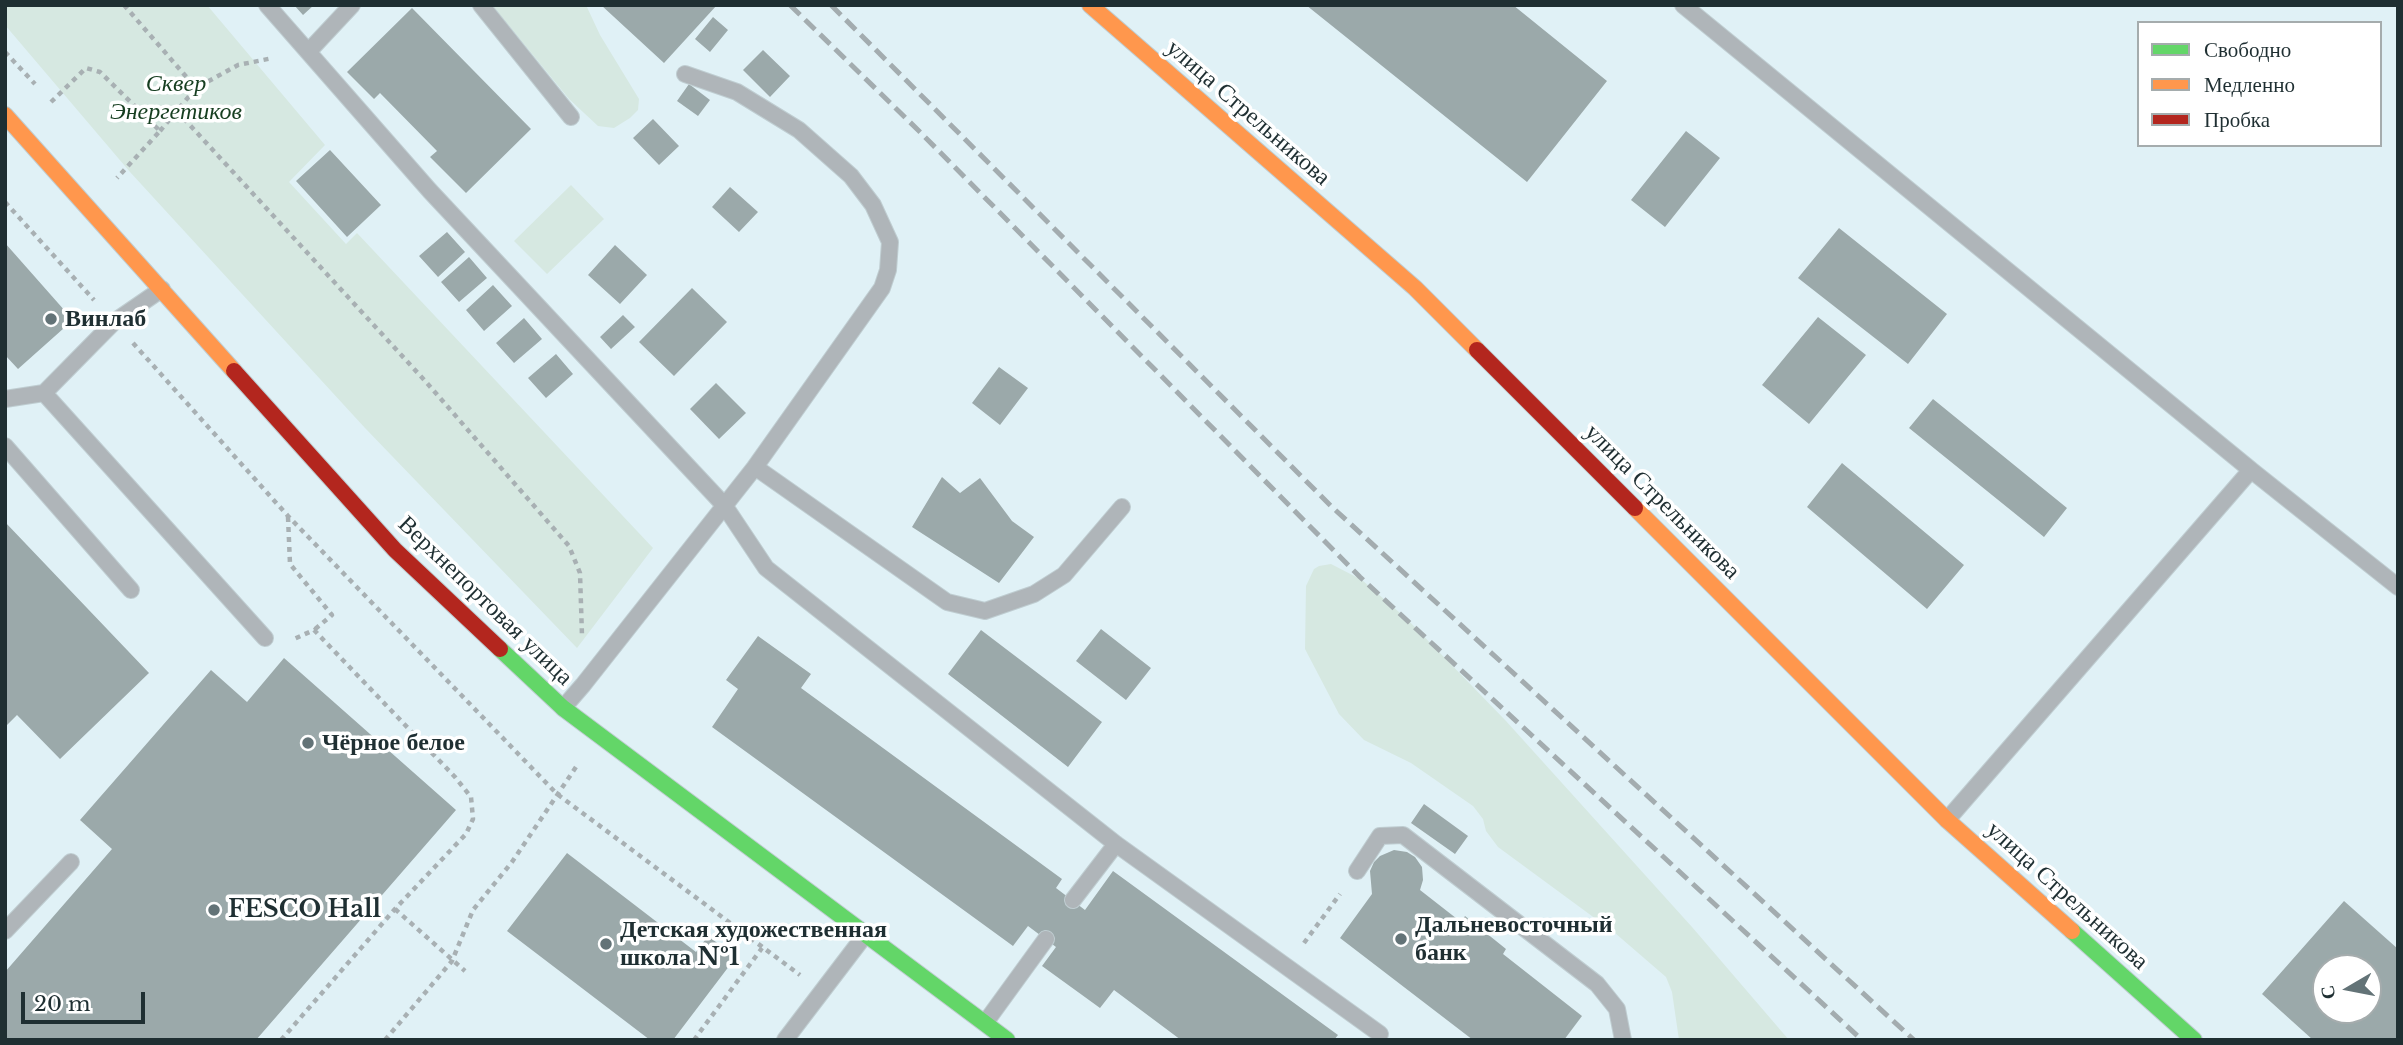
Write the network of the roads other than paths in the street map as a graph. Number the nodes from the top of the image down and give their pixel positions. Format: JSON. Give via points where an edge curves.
{"nodes":[{"id":1,"x":267,"y":5,"type":"edge"},
{"id":2,"x":352,"y":5,"type":"edge"},
{"id":3,"x":481,"y":5,"type":"edge"},
{"id":4,"x":1090,"y":5,"type":"edge"},
{"id":5,"x":1683,"y":5,"type":"edge"},
{"id":6,"x":309,"y":51,"type":"junction"},
{"id":7,"x":685,"y":74,"type":"dead end"},
{"id":8,"x":5,"y":115,"type":"edge"},
{"id":9,"x":571,"y":117,"type":"dead end"},
{"id":10,"x":162,"y":289,"type":"junction"},
{"id":11,"x":44,"y":393,"type":"junction"},
{"id":12,"x":5,"y":399,"type":"edge"},
{"id":13,"x":5,"y":446,"type":"edge"},
{"id":14,"x":755,"y":467,"type":"junction"},
{"id":15,"x":2251,"y":470,"type":"junction"},
{"id":16,"x":724,"y":505,"type":"junction"},
{"id":17,"x":1122,"y":507,"type":"dead end"},
{"id":18,"x":2398,"y":587,"type":"edge"},
{"id":19,"x":131,"y":590,"type":"dead end"},
{"id":20,"x":265,"y":638,"type":"road end"},
{"id":21,"x":563,"y":708,"type":"junction"},
{"id":22,"x":1947,"y":820,"type":"junction"},
{"id":23,"x":1116,"y":844,"type":"junction"},
{"id":24,"x":71,"y":862,"type":"dead end"},
{"id":25,"x":1357,"y":871,"type":"road end"},
{"id":26,"x":1073,"y":900,"type":"dead end"},
{"id":27,"x":5,"y":931,"type":"edge"},
{"id":28,"x":864,"y":935,"type":"junction"},
{"id":29,"x":1045,"y":939,"type":"dead end"},
{"id":30,"x":985,"y":1023,"type":"junction"},
{"id":31,"x":1382,"y":1038,"type":"edge"},
{"id":32,"x":785,"y":1040,"type":"edge"},
{"id":33,"x":1007,"y":1040,"type":"edge"},
{"id":34,"x":1623,"y":1040,"type":"edge"},
{"id":35,"x":2194,"y":1040,"type":"edge"}],
"edges":[{"from":1,"to":6,"type":"lane"},
{"from":2,"to":6,"type":"lane"},
{"from":3,"to":9,"type":"lane"},
{"from":4,"to":22,"type":"street","name":"улица Стрельникова","via":[[1415,288]]},
{"from":5,"to":15,"type":"lane"},
{"from":6,"to":16,"type":"lane","via":[[430,191]]},
{"from":7,"to":14,"type":"lane","via":[[737,92],[799,130],[851,176],[873,205],[890,242],[882,288]]},
{"from":8,"to":10,"type":"street","name":"Верхнепортовая улица"},
{"from":10,"to":11,"type":"lane","via":[[114,322]]},
{"from":10,"to":21,"type":"street","name":"Верхнепортовая улица","via":[[395,551]]},
{"from":11,"to":12,"type":"lane"},
{"from":11,"to":20,"type":"lane"},
{"from":13,"to":19,"type":"lane"},
{"from":14,"to":16,"type":"lane"},
{"from":14,"to":17,"type":"lane","via":[[947,602],[985,611],[1034,594],[1063,575]]},
{"from":15,"to":18,"type":"lane"},
{"from":15,"to":22,"type":"lane"},
{"from":16,"to":21,"type":"lane"},
{"from":16,"to":23,"type":"lane","via":[[766,568]]},
{"from":21,"to":28,"type":"street","name":"Верхнепортовая улица"},
{"from":22,"to":35,"type":"street","name":"улица Стрельникова"},
{"from":23,"to":26,"type":"lane"},
{"from":23,"to":31,"type":"lane"},
{"from":24,"to":27,"type":"lane"},
{"from":25,"to":34,"type":"lane","via":[[1380,836],[1403,835],[1597,984],[1617,1009]]},
{"from":28,"to":30,"type":"street","name":"Верхнепортовая улица"},
{"from":28,"to":32,"type":"lane"},
{"from":29,"to":30,"type":"lane"},
{"from":30,"to":33,"type":"street","name":"Верхнепортовая улица"}]}
